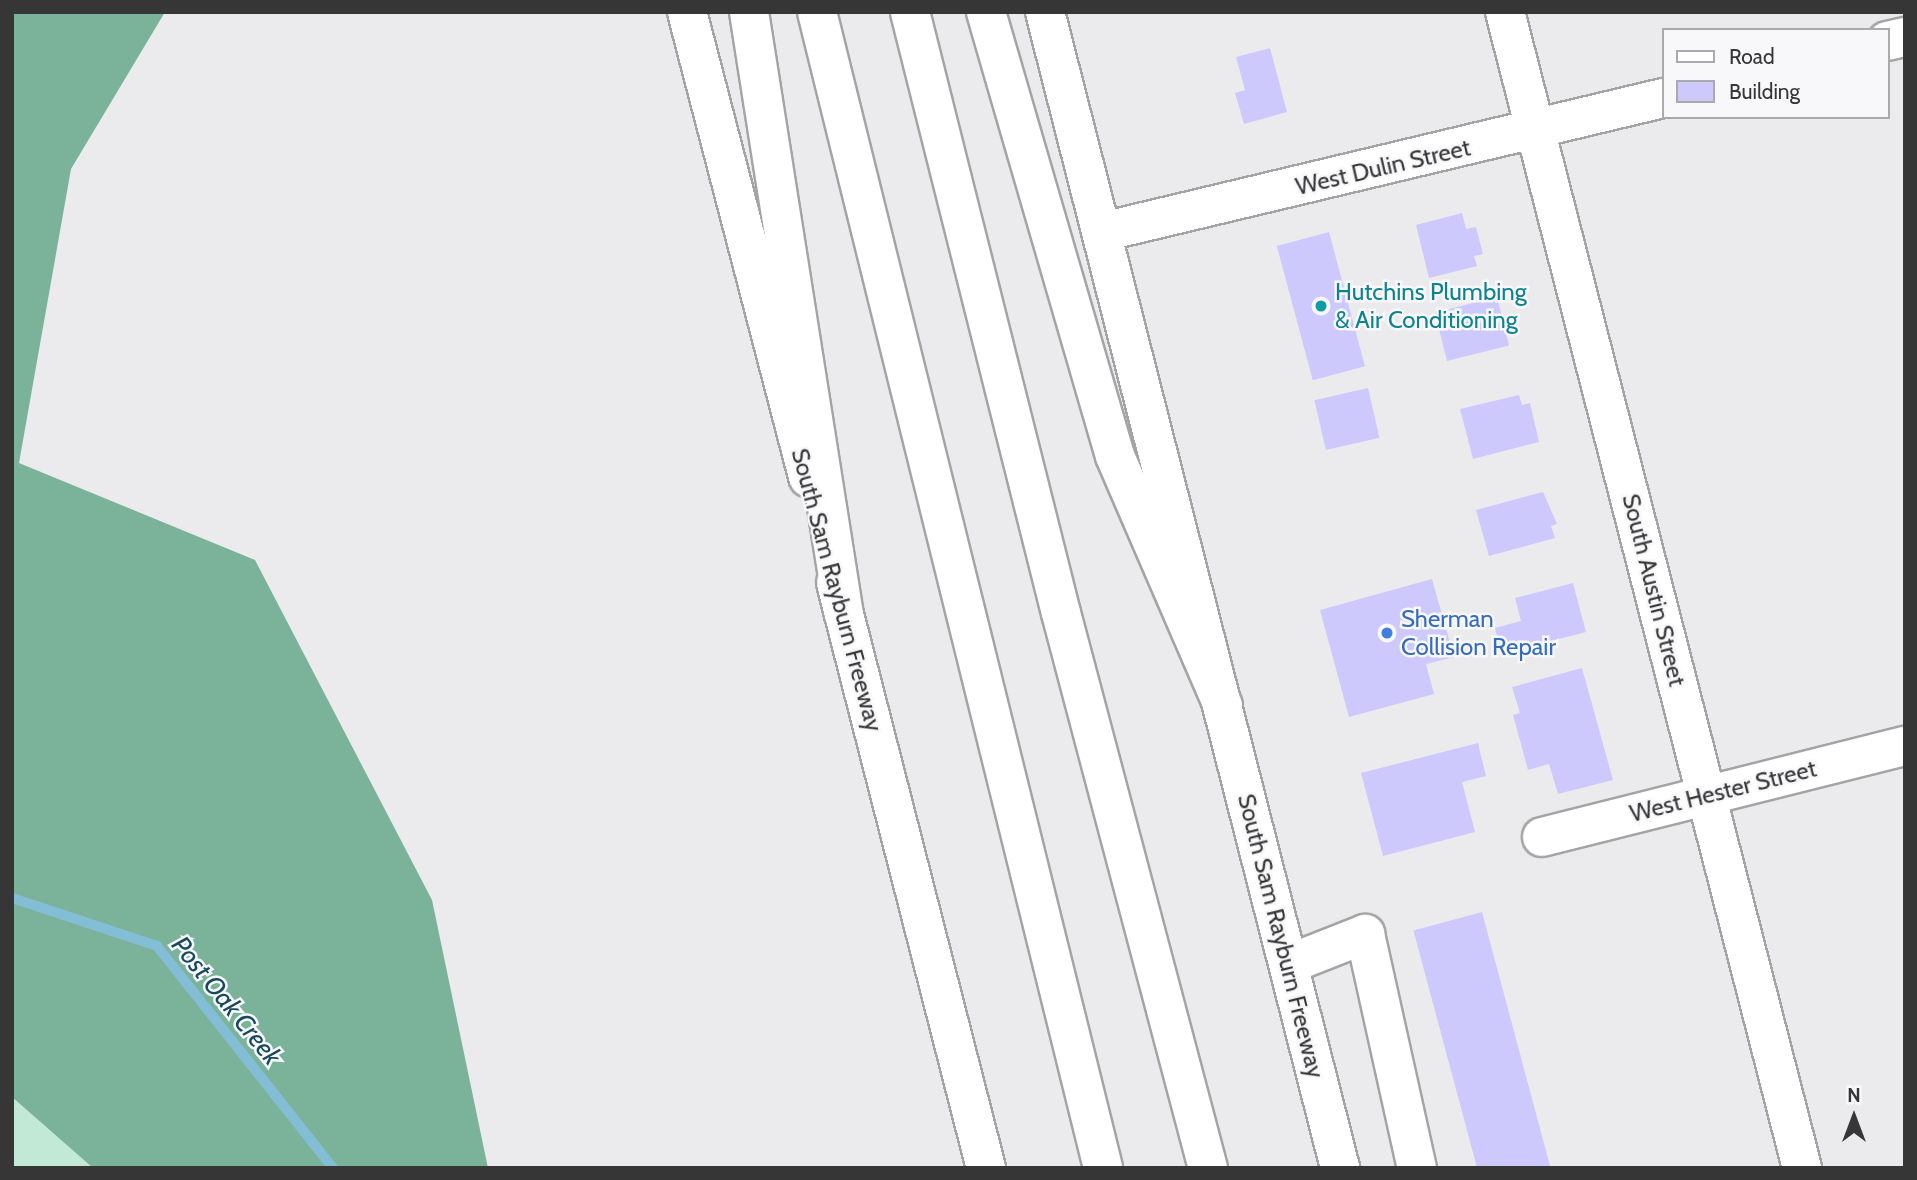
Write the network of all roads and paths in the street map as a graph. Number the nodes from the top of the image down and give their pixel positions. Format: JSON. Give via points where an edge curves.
{"nodes":[{"id":1,"x":687,"y":12,"type":"edge"},
{"id":2,"x":749,"y":12,"type":"edge"},
{"id":3,"x":817,"y":12,"type":"edge"},
{"id":4,"x":910,"y":12,"type":"edge"},
{"id":5,"x":986,"y":12,"type":"edge"},
{"id":6,"x":1045,"y":12,"type":"edge"},
{"id":7,"x":1505,"y":12,"type":"edge"},
{"id":8,"x":1661,"y":99,"type":"edge"},
{"id":9,"x":1536,"y":131,"type":"junction"},
{"id":10,"x":1102,"y":232,"type":"junction"},
{"id":11,"x":844,"y":614,"type":"junction"},
{"id":12,"x":1223,"y":706,"type":"junction"},
{"id":13,"x":1905,"y":746,"type":"edge"},
{"id":14,"x":1706,"y":795,"type":"junction"},
{"id":15,"x":1542,"y":837,"type":"dead end"},
{"id":16,"x":1289,"y":964,"type":"junction"},
{"id":17,"x":986,"y":1168,"type":"edge"},
{"id":18,"x":1102,"y":1168,"type":"edge"},
{"id":19,"x":1208,"y":1168,"type":"edge"},
{"id":20,"x":1340,"y":1168,"type":"edge"},
{"id":21,"x":1417,"y":1168,"type":"edge"},
{"id":22,"x":1802,"y":1168,"type":"edge"}],
"edges":[{"from":1,"to":11,"type":"main road","name":"South Sam Rayburn Freeway"},
{"from":2,"to":11,"type":"main road"},
{"from":3,"to":18,"type":"main road"},
{"from":4,"to":19,"type":"main road","via":[[1060,613]]},
{"from":5,"to":12,"type":"main road","via":[[1115,456]]},
{"from":6,"to":10,"type":"main road","name":"South Sam Rayburn Freeway"},
{"from":7,"to":9,"type":"main road","name":"South Austin Street"},
{"from":8,"to":9,"type":"main road","name":"West Dulin Street"},
{"from":9,"to":10,"type":"main road","name":"West Dulin Street"},
{"from":9,"to":14,"type":"main road","name":"South Austin Street"},
{"from":10,"to":12,"type":"main road","name":"South Sam Rayburn Freeway"},
{"from":11,"to":17,"type":"main road","name":"South Sam Rayburn Freeway"},
{"from":12,"to":16,"type":"main road","name":"South Sam Rayburn Freeway"},
{"from":13,"to":14,"type":"main road","name":"West Hester Street"},
{"from":14,"to":15,"type":"main road","name":"West Hester Street"},
{"from":14,"to":22,"type":"main road","name":"South Austin Street"},
{"from":16,"to":20,"type":"main road","name":"South Sam Rayburn Freeway"},
{"from":16,"to":21,"type":"main road","via":[[1366,934]]}]}
